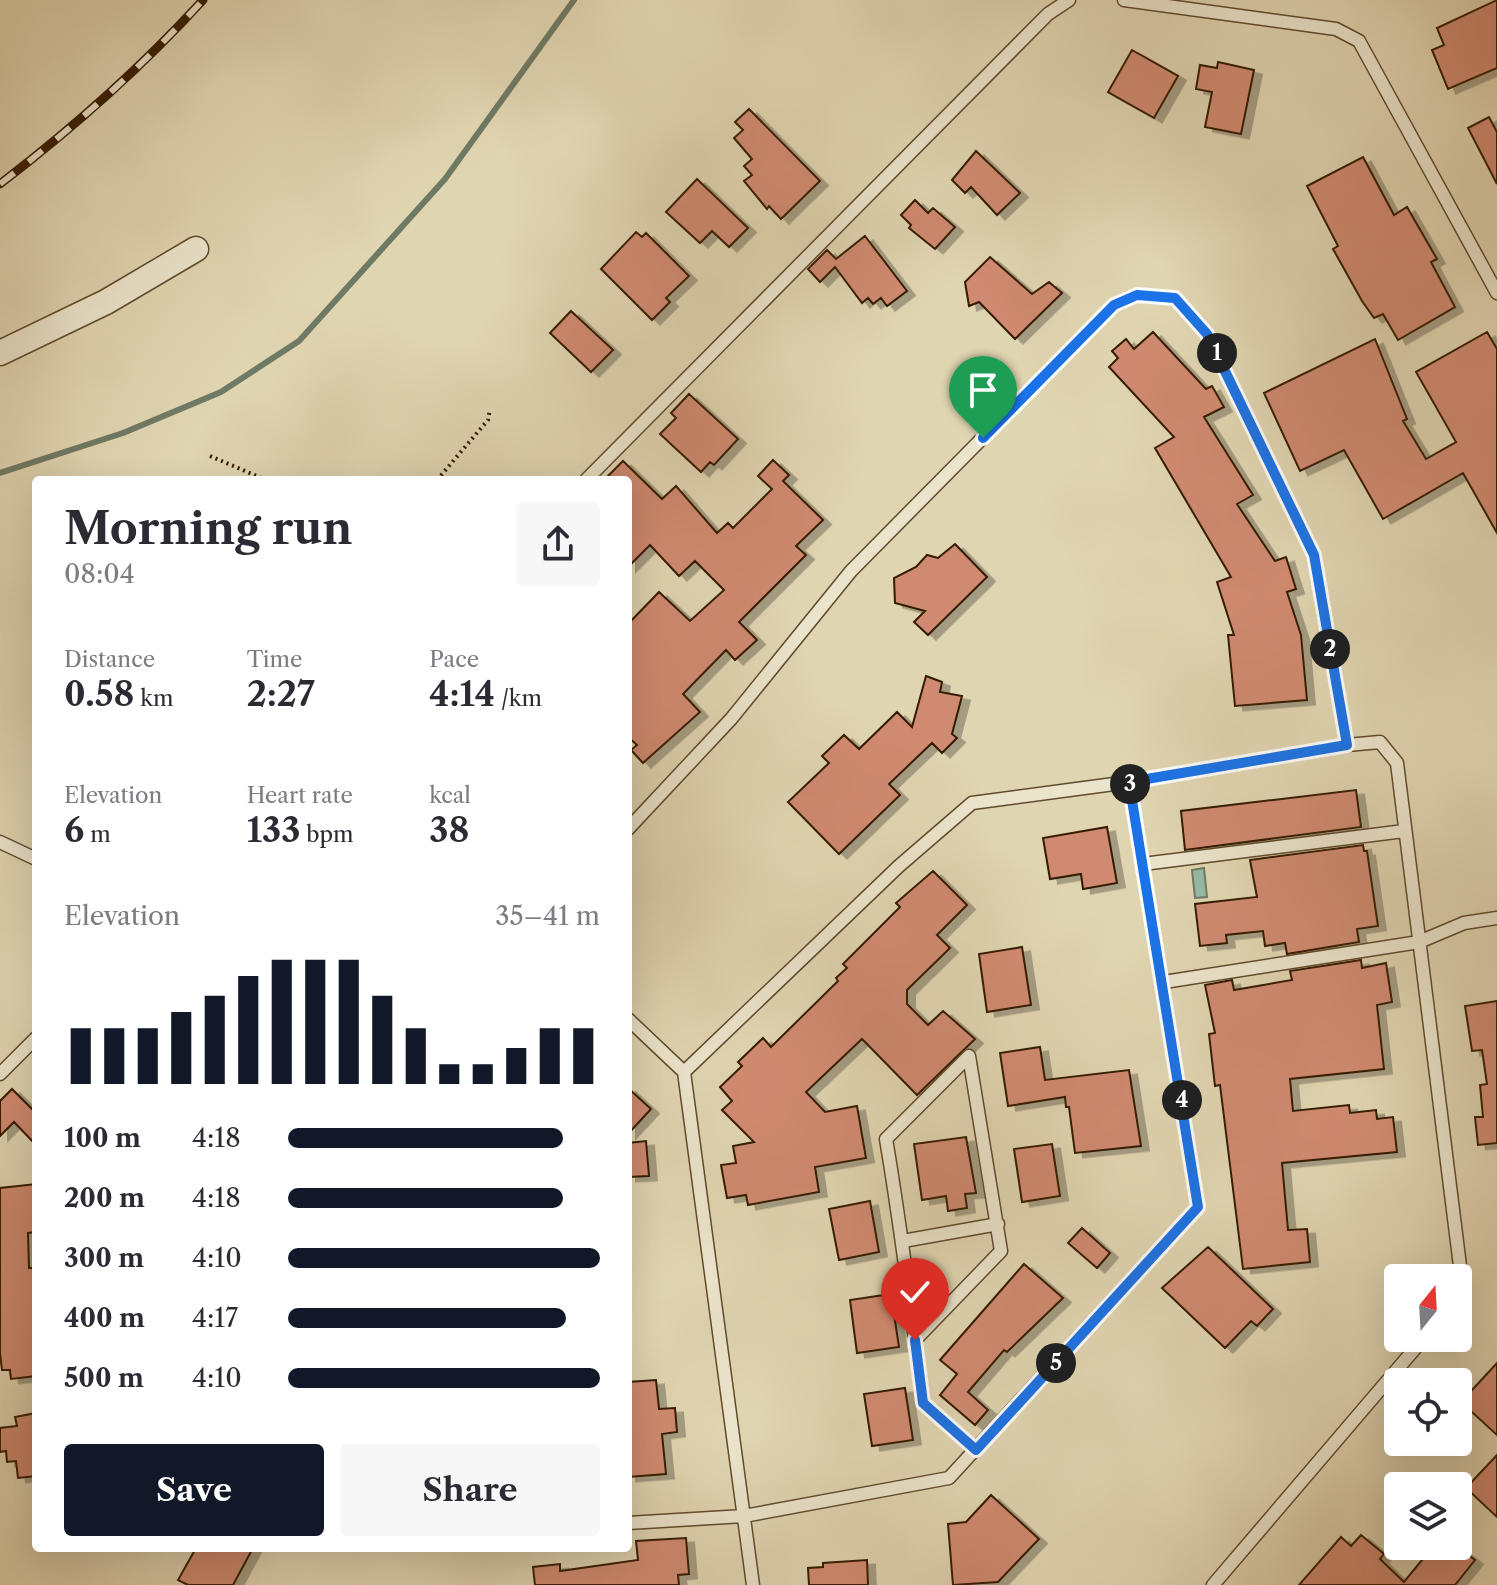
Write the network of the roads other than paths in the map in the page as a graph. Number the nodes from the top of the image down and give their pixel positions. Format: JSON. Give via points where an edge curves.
{"nodes":[{"id":1,"x":1069,"y":0,"type":"edge"},
{"id":2,"x":1124,"y":0,"type":"edge"},
{"id":3,"x":196,"y":249,"type":"dead end"},
{"id":4,"x":1497,"y":293,"type":"edge"},
{"id":5,"x":0,"y":353,"type":"edge"},
{"id":6,"x":590,"y":476,"type":"edge"},
{"id":7,"x":1347,"y":745,"type":"junction"},
{"id":8,"x":1129,"y":782,"type":"junction"},
{"id":9,"x":632,"y":825,"type":"edge"},
{"id":10,"x":1404,"y":831,"type":"junction"},
{"id":11,"x":0,"y":842,"type":"edge"},
{"id":12,"x":32,"y":857,"type":"edge"},
{"id":13,"x":1143,"y":864,"type":"junction"},
{"id":14,"x":1497,"y":918,"type":"edge"},
{"id":15,"x":1419,"y":942,"type":"junction"},
{"id":16,"x":1164,"y":982,"type":"junction"},
{"id":17,"x":632,"y":1023,"type":"edge"},
{"id":18,"x":32,"y":1042,"type":"edge"},
{"id":19,"x":684,"y":1072,"type":"junction"},
{"id":20,"x":0,"y":1074,"type":"edge"},
{"id":21,"x":998,"y":1224,"type":"junction"},
{"id":22,"x":903,"y":1241,"type":"junction"},
{"id":23,"x":1460,"y":1264,"type":"edge"},
{"id":24,"x":915,"y":1340,"type":"junction"},
{"id":25,"x":1412,"y":1352,"type":"edge"},
{"id":26,"x":976,"y":1450,"type":"junction"},
{"id":27,"x":744,"y":1516,"type":"junction"},
{"id":28,"x":632,"y":1523,"type":"edge"},
{"id":29,"x":753,"y":1585,"type":"edge"},
{"id":30,"x":1213,"y":1585,"type":"edge"}],
"edges":[{"from":1,"to":6,"type":"lane","via":[[1048,14]]},
{"from":2,"to":4,"type":"lane","via":[[1336,29],[1359,41]]},
{"from":3,"to":5,"type":"street","via":[[106,302]]},
{"from":7,"to":8,"type":"lane"},
{"from":7,"to":9,"type":"lane","via":[[1314,555],[1207,334],[1175,298],[1137,295],[1114,305],[851,571],[731,719]]},
{"from":7,"to":10,"type":"lane","via":[[1380,742],[1390,751],[1397,763]]},
{"from":8,"to":13,"type":"lane"},
{"from":8,"to":19,"type":"lane","via":[[972,803]]},
{"from":10,"to":13,"type":"lane"},
{"from":10,"to":15,"type":"lane"},
{"from":11,"to":12,"type":"lane"},
{"from":13,"to":16,"type":"lane"},
{"from":14,"to":15,"type":"lane","via":[[1464,923]]},
{"from":15,"to":16,"type":"lane"},
{"from":15,"to":23,"type":"lane"},
{"from":16,"to":26,"type":"lane","via":[[1198,1207]]},
{"from":17,"to":19,"type":"lane"},
{"from":18,"to":20,"type":"lane"},
{"from":19,"to":27,"type":"lane"},
{"from":21,"to":22,"type":"lane"},
{"from":21,"to":22,"type":"lane","via":[[969,1056],[886,1139]]},
{"from":21,"to":24,"type":"lane","via":[[1001,1251]]},
{"from":22,"to":24,"type":"lane"},
{"from":24,"to":26,"type":"lane","via":[[923,1403]]},
{"from":25,"to":30,"type":"lane"},
{"from":26,"to":27,"type":"lane","via":[[949,1478]]},
{"from":27,"to":28,"type":"lane"},
{"from":27,"to":29,"type":"lane"}]}
